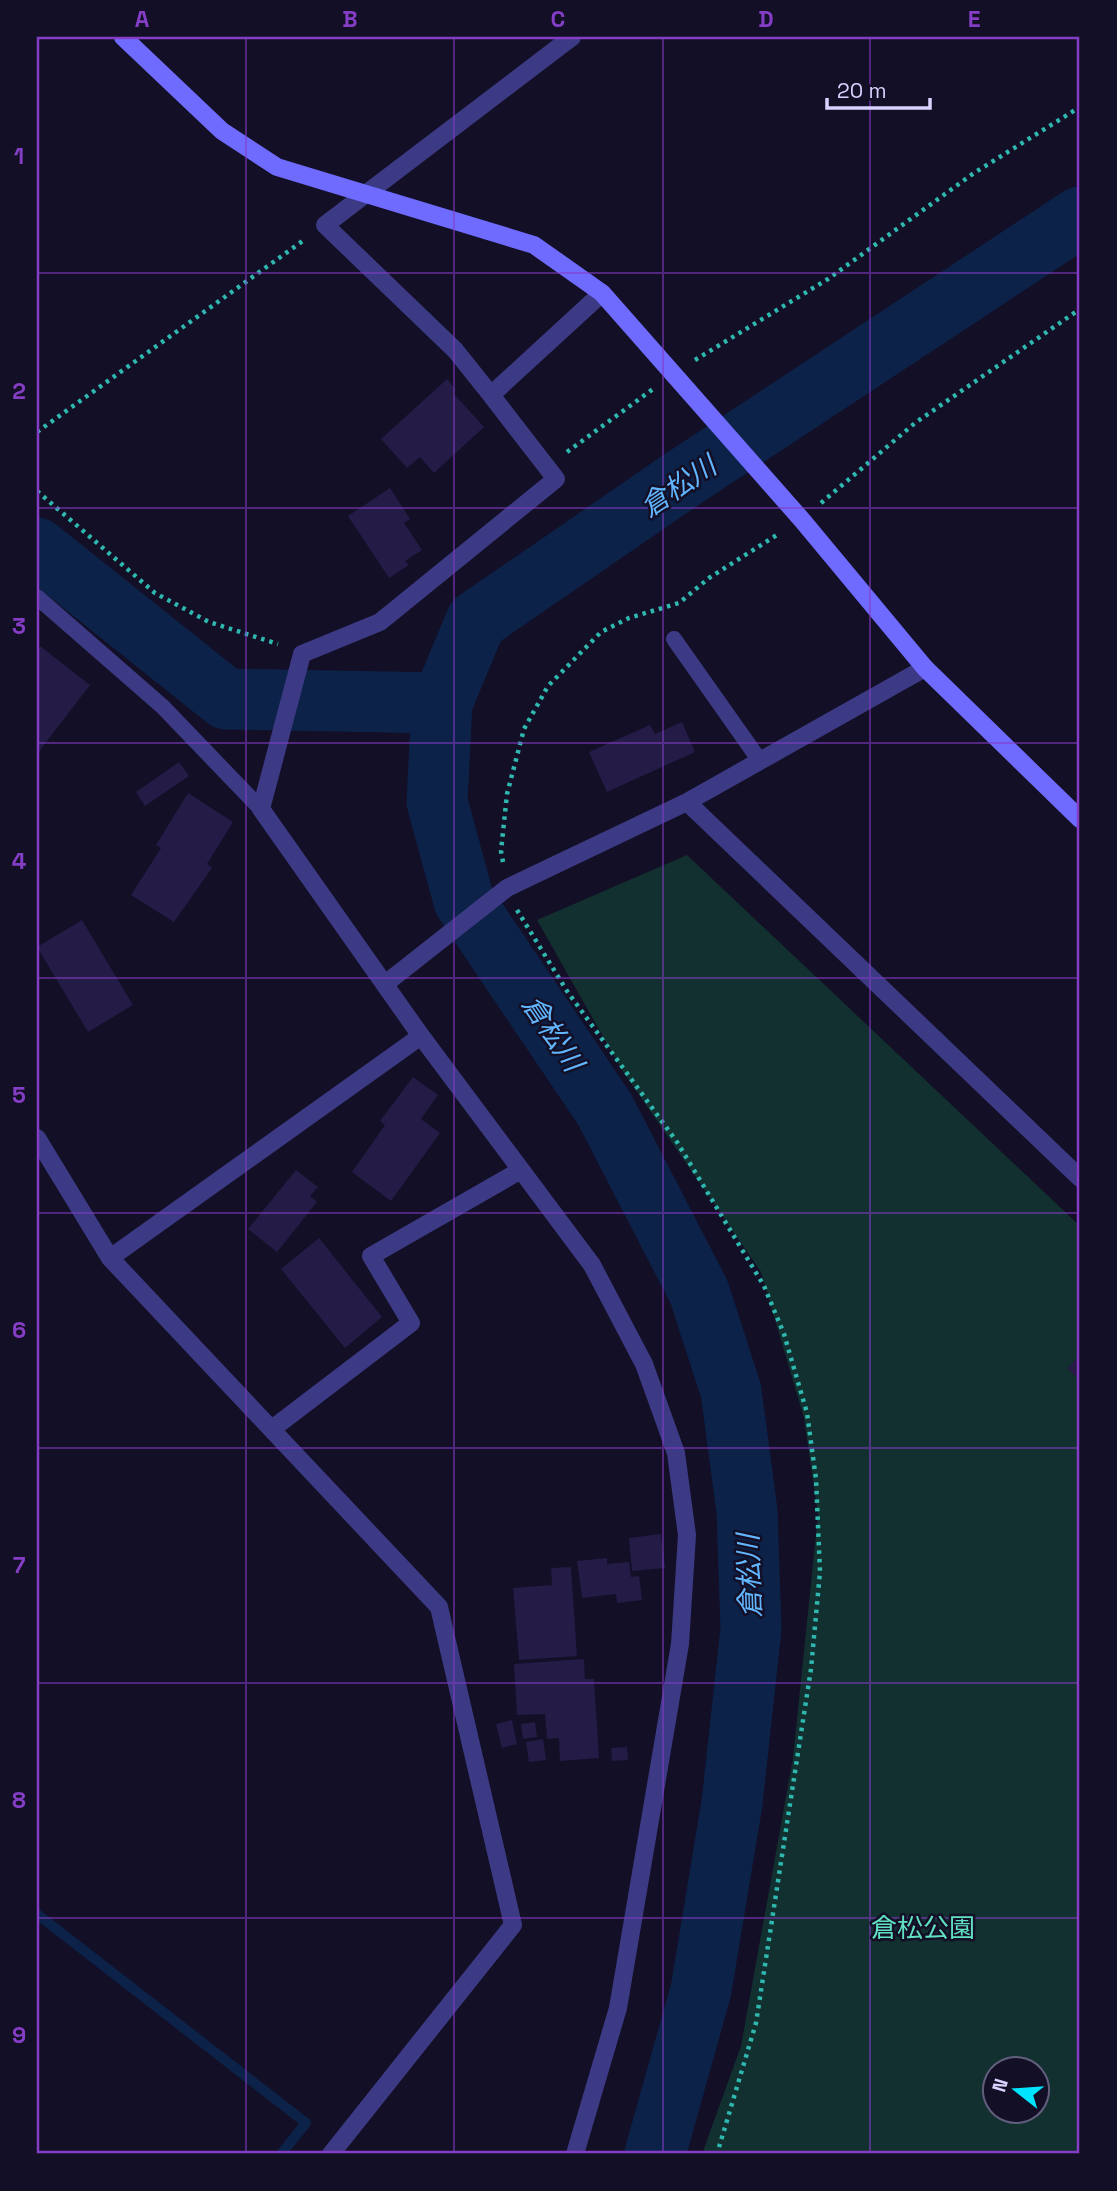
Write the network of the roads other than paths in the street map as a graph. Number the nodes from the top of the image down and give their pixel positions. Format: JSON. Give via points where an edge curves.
{"nodes":[{"id":1,"x":123,"y":37,"type":"edge"},
{"id":2,"x":572,"y":37,"type":"edge"},
{"id":3,"x":365,"y":191,"type":"junction"},
{"id":4,"x":603,"y":293,"type":"junction"},
{"id":5,"x":491,"y":395,"type":"junction"},
{"id":6,"x":37,"y":597,"type":"edge"},
{"id":7,"x":674,"y":639,"type":"dead end"},
{"id":8,"x":925,"y":668,"type":"junction"},
{"id":9,"x":761,"y":761,"type":"junction"},
{"id":10,"x":687,"y":802,"type":"junction"},
{"id":11,"x":261,"y":809,"type":"junction"},
{"id":12,"x":1080,"y":819,"type":"edge"},
{"id":13,"x":385,"y":984,"type":"junction"},
{"id":14,"x":421,"y":1035,"type":"junction"},
{"id":15,"x":37,"y":1138,"type":"edge"},
{"id":16,"x":522,"y":1170,"type":"junction"},
{"id":17,"x":1080,"y":1178,"type":"edge"},
{"id":18,"x":110,"y":1258,"type":"junction"},
{"id":19,"x":272,"y":1429,"type":"junction"},
{"id":20,"x":331,"y":2154,"type":"edge"},
{"id":21,"x":575,"y":2154,"type":"edge"}],
"edges":[{"from":1,"to":3,"type":"street","via":[[222,131],[277,167]]},
{"from":2,"to":3,"type":"street"},
{"from":3,"to":4,"type":"street","via":[[534,245]]},
{"from":3,"to":5,"type":"street","via":[[325,225],[456,350]]},
{"from":4,"to":5,"type":"street"},
{"from":4,"to":8,"type":"street"},
{"from":5,"to":11,"type":"street","via":[[556,479],[380,622],[302,654]]},
{"from":6,"to":11,"type":"lane","via":[[163,707]]},
{"from":7,"to":9,"type":"lane"},
{"from":8,"to":9,"type":"street"},
{"from":8,"to":12,"type":"street"},
{"from":9,"to":10,"type":"street"},
{"from":10,"to":13,"type":"street","via":[[508,888]]},
{"from":10,"to":17,"type":"street"},
{"from":11,"to":13,"type":"street"},
{"from":13,"to":14,"type":"street"},
{"from":14,"to":16,"type":"street"},
{"from":14,"to":18,"type":"street"},
{"from":15,"to":18,"type":"street"},
{"from":16,"to":19,"type":"street","via":[[371,1256],[411,1323]]},
{"from":16,"to":21,"type":"street","via":[[592,1265],[644,1364],[676,1453],[687,1535],[680,1644],[618,2008]]},
{"from":18,"to":19,"type":"street"},
{"from":19,"to":20,"type":"street","via":[[439,1607],[513,1924]]}]}
